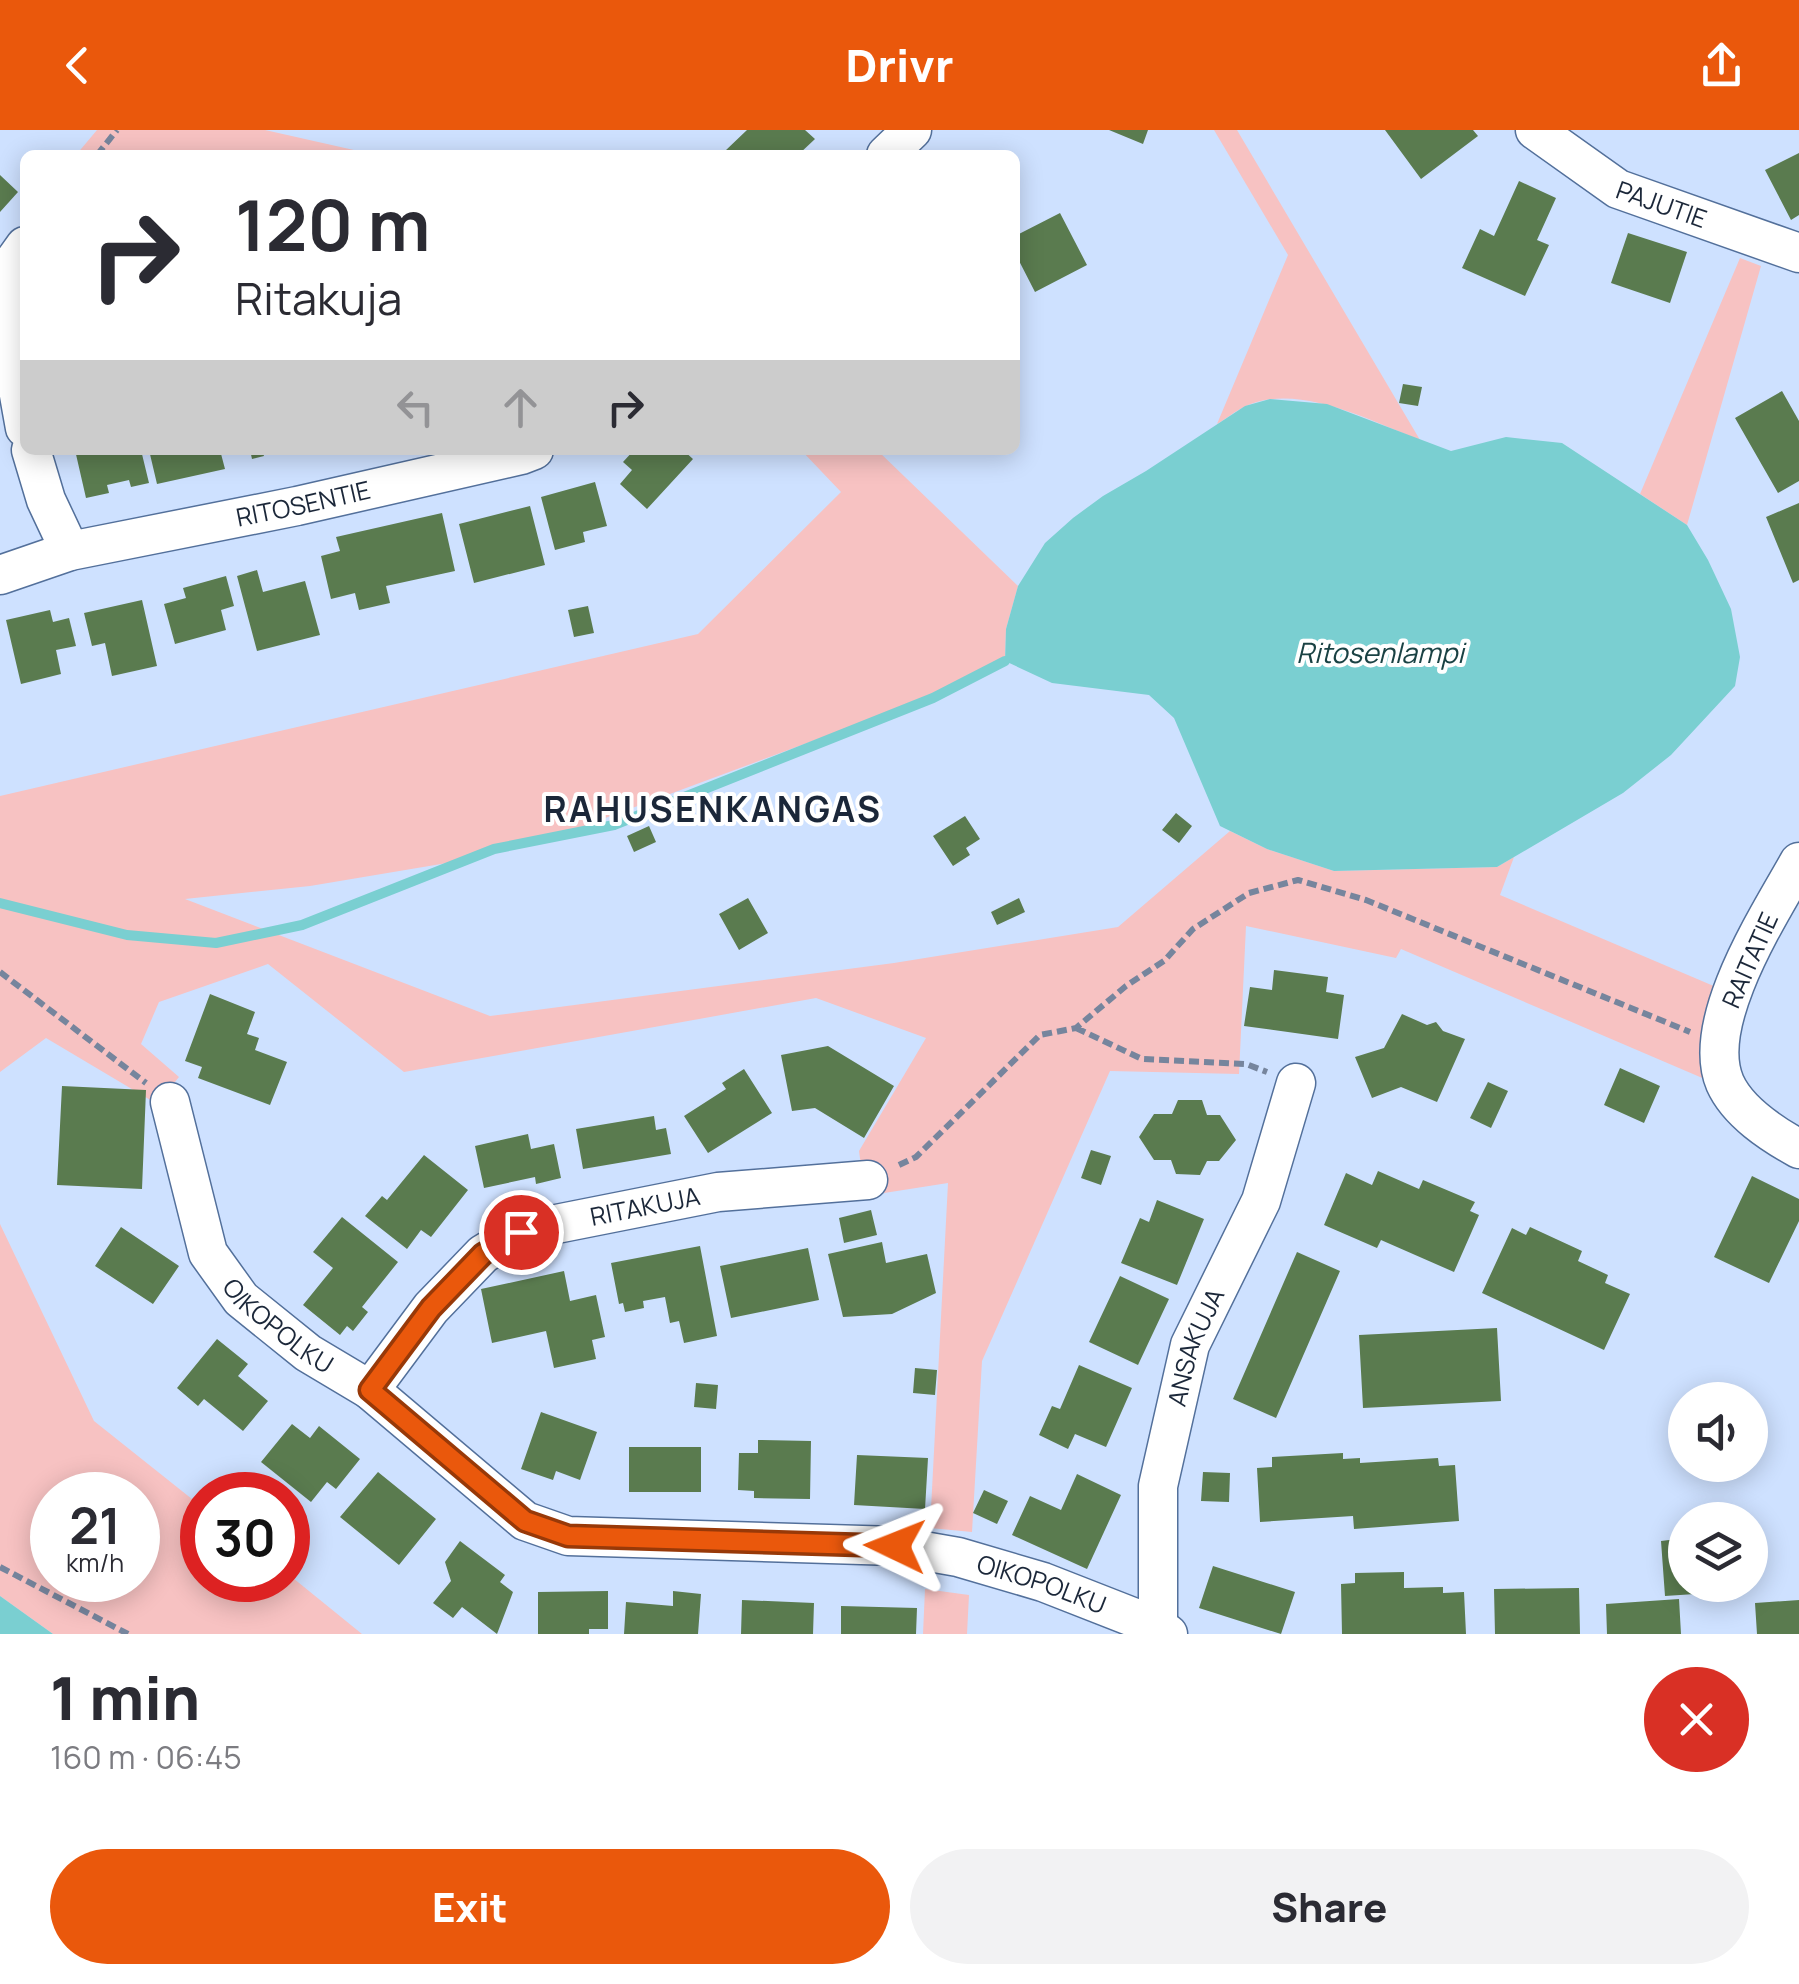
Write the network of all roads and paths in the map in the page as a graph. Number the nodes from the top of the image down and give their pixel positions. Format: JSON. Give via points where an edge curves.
{"nodes":[{"id":1,"x":117,"y":130,"type":"edge"},
{"id":2,"x":912,"y":130,"type":"edge"},
{"id":3,"x":1536,"y":130,"type":"edge"},
{"id":4,"x":101,"y":150,"type":"edge"},
{"id":5,"x":891,"y":150,"type":"edge"},
{"id":6,"x":20,"y":253,"type":"edge"},
{"id":7,"x":1799,"y":253,"type":"edge"},
{"id":8,"x":20,"y":400,"type":"edge"},
{"id":9,"x":32,"y":455,"type":"edge"},
{"id":10,"x":521,"y":455,"type":"edge"},
{"id":11,"x":70,"y":551,"type":"junction"},
{"id":12,"x":0,"y":576,"type":"edge"},
{"id":13,"x":1799,"y":862,"type":"edge"},
{"id":14,"x":0,"y":972,"type":"edge"},
{"id":15,"x":1076,"y":1028,"type":"junction"},
{"id":16,"x":1720,"y":1043,"type":"junction"},
{"id":17,"x":1296,"y":1083,"type":"joint"},
{"id":18,"x":170,"y":1102,"type":"joint"},
{"id":19,"x":1799,"y":1149,"type":"edge"},
{"id":20,"x":868,"y":1180,"type":"joint"},
{"id":21,"x":370,"y":1390,"type":"junction"},
{"id":22,"x":0,"y":1567,"type":"edge"},
{"id":23,"x":1163,"y":1631,"type":"edge"},
{"id":24,"x":128,"y":1634,"type":"edge"}],
"edges":[{"from":1,"to":4,"type":"path"},
{"from":2,"to":5,"type":"street"},
{"from":3,"to":7,"type":"street","name":"PAJUTIE","via":[[1618,189]]},
{"from":6,"to":8,"type":"street","via":[[2,301]]},
{"from":9,"to":11,"type":"street"},
{"from":10,"to":11,"type":"street","name":"RITOSENTIE"},
{"from":11,"to":12,"type":"street","name":"RITOSENTIE"},
{"from":13,"to":16,"type":"street","name":"RAITATIE","via":[[1729,997]]},
{"from":14,"to":18,"type":"path"},
{"from":15,"to":16,"type":"path","via":[[1164,962],[1193,929],[1249,893],[1298,880],[1366,900]]},
{"from":15,"to":17,"type":"path","via":[[1142,1059],[1246,1064]]},
{"from":15,"to":20,"type":"path","via":[[1040,1035],[916,1157]]},
{"from":16,"to":19,"type":"street","name":"RAITATIE","via":[[1724,1082],[1737,1100]]},
{"from":17,"to":23,"type":"street","name":"ANSAKUJA","via":[[1260,1201],[1190,1344],[1158,1486]]},
{"from":18,"to":21,"type":"street","name":"OIKOPOLKU","via":[[208,1253],[241,1299],[308,1353]]},
{"from":20,"to":21,"type":"street","name":"RITAKUJA","via":[[718,1192],[521,1232],[483,1254],[431,1308]]},
{"from":21,"to":23,"type":"street","name":"OIKOPOLKU","via":[[525,1521],[568,1536],[895,1546],[1044,1582]]},
{"from":22,"to":24,"type":"path"}]}
